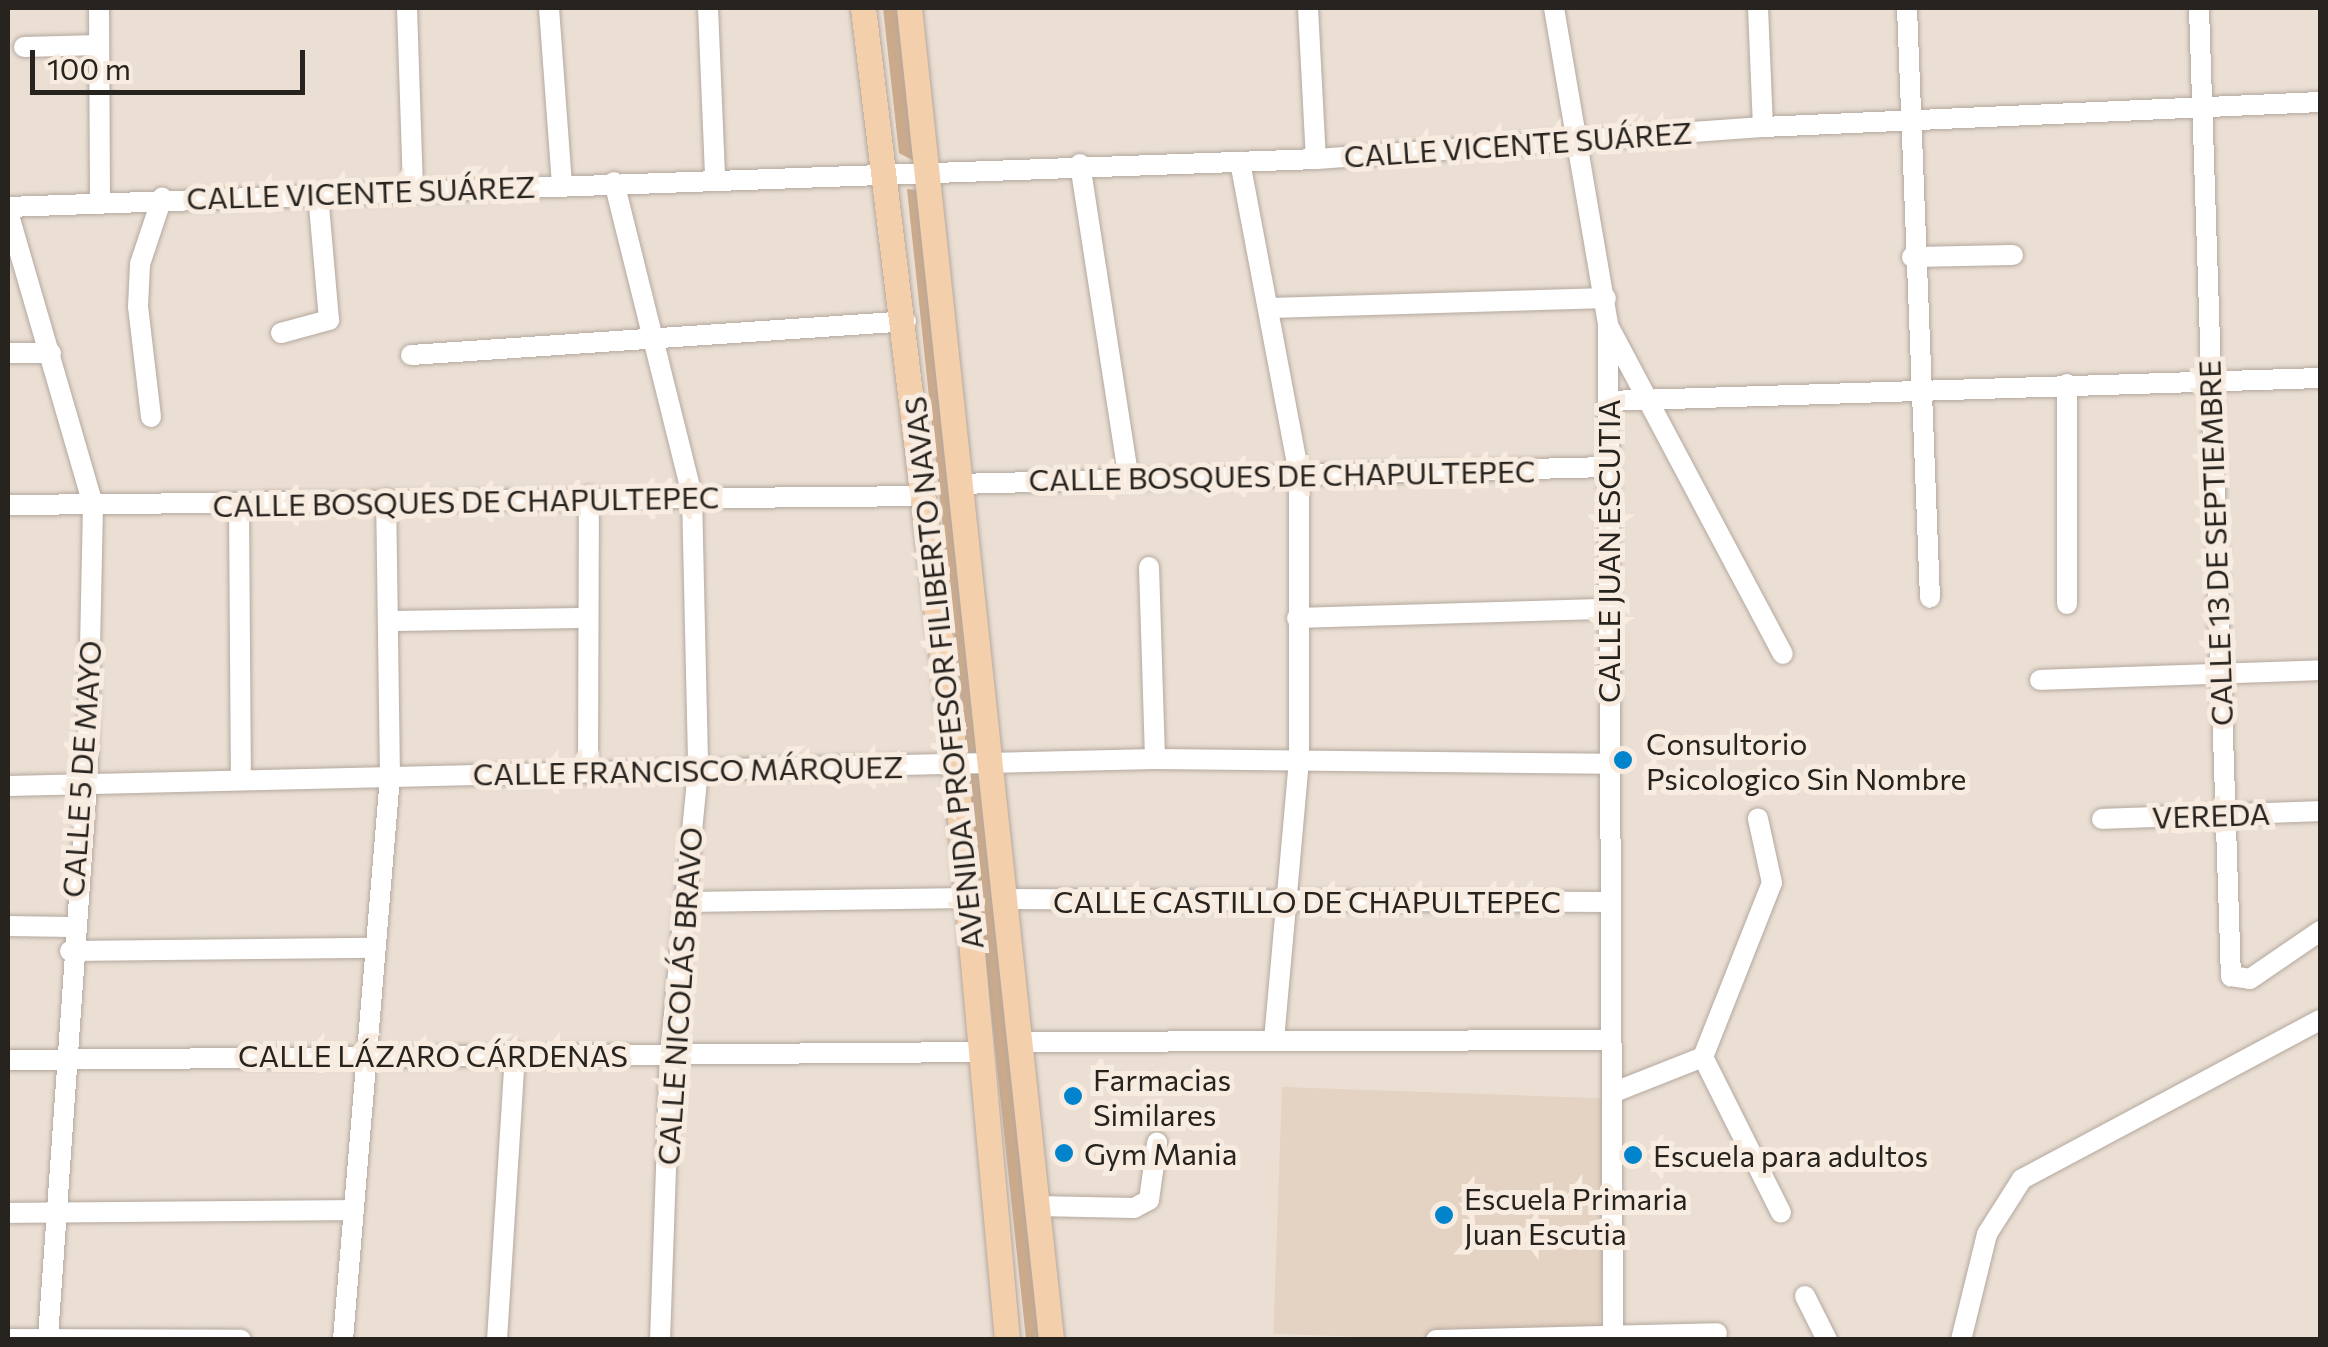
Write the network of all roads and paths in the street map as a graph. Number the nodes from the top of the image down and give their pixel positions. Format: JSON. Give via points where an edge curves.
{"nodes":[{"id":1,"x":98,"y":8,"type":"edge"},
{"id":2,"x":406,"y":8,"type":"edge"},
{"id":3,"x":549,"y":8,"type":"edge"},
{"id":4,"x":708,"y":8,"type":"edge"},
{"id":5,"x":863,"y":8,"type":"edge"},
{"id":6,"x":909,"y":8,"type":"edge"},
{"id":7,"x":1308,"y":8,"type":"edge"},
{"id":8,"x":1554,"y":8,"type":"edge"},
{"id":9,"x":1758,"y":8,"type":"edge"},
{"id":10,"x":1907,"y":8,"type":"edge"},
{"id":11,"x":2198,"y":8,"type":"edge"},
{"id":12,"x":99,"y":45,"type":"junction"},
{"id":13,"x":24,"y":48,"type":"dead end"},
{"id":14,"x":2320,"y":102,"type":"edge"},
{"id":15,"x":2198,"y":106,"type":"junction"},
{"id":16,"x":1906,"y":124,"type":"junction"},
{"id":17,"x":1763,"y":127,"type":"junction"},
{"id":18,"x":1578,"y":140,"type":"junction"},
{"id":19,"x":1316,"y":159,"type":"junction"},
{"id":20,"x":1240,"y":162,"type":"junction"},
{"id":21,"x":1080,"y":164,"type":"junction"},
{"id":22,"x":925,"y":167,"type":"junction"},
{"id":23,"x":884,"y":170,"type":"junction"},
{"id":24,"x":714,"y":176,"type":"junction"},
{"id":25,"x":614,"y":182,"type":"junction"},
{"id":26,"x":562,"y":184,"type":"junction"},
{"id":27,"x":414,"y":189,"type":"junction"},
{"id":28,"x":318,"y":195,"type":"junction"},
{"id":29,"x":162,"y":198,"type":"junction"},
{"id":30,"x":100,"y":200,"type":"junction"},
{"id":31,"x":8,"y":210,"type":"edge"},
{"id":32,"x":2013,"y":255,"type":"dead end"},
{"id":33,"x":1912,"y":258,"type":"junction"},
{"id":34,"x":1606,"y":298,"type":"junction"},
{"id":35,"x":1271,"y":308,"type":"junction"},
{"id":36,"x":906,"y":321,"type":"junction"},
{"id":37,"x":1608,"y":325,"type":"junction"},
{"id":38,"x":281,"y":333,"type":"dead end"},
{"id":39,"x":654,"y":336,"type":"junction"},
{"id":40,"x":8,"y":353,"type":"edge"},
{"id":41,"x":51,"y":353,"type":"junction"},
{"id":42,"x":411,"y":355,"type":"dead end"},
{"id":43,"x":2320,"y":378,"type":"edge"},
{"id":44,"x":2208,"y":379,"type":"junction"},
{"id":45,"x":2067,"y":384,"type":"junction"},
{"id":46,"x":1918,"y":389,"type":"junction"},
{"id":47,"x":1650,"y":399,"type":"junction"},
{"id":48,"x":1608,"y":401,"type":"junction"},
{"id":49,"x":151,"y":417,"type":"dead end"},
{"id":50,"x":1607,"y":467,"type":"junction"},
{"id":51,"x":1299,"y":474,"type":"junction"},
{"id":52,"x":1129,"y":479,"type":"junction"},
{"id":53,"x":958,"y":484,"type":"junction"},
{"id":54,"x":590,"y":496,"type":"junction"},
{"id":55,"x":692,"y":496,"type":"junction"},
{"id":56,"x":925,"y":496,"type":"junction"},
{"id":57,"x":386,"y":499,"type":"junction"},
{"id":58,"x":8,"y":504,"type":"edge"},
{"id":59,"x":94,"y":505,"type":"junction"},
{"id":60,"x":239,"y":506,"type":"junction"},
{"id":61,"x":1150,"y":568,"type":"dead end"},
{"id":62,"x":1930,"y":598,"type":"dead end"},
{"id":63,"x":2067,"y":604,"type":"dead end"},
{"id":64,"x":1607,"y":609,"type":"junction"},
{"id":65,"x":584,"y":618,"type":"junction"},
{"id":66,"x":1296,"y":618,"type":"junction"},
{"id":67,"x":388,"y":620,"type":"junction"},
{"id":68,"x":1782,"y":654,"type":"dead end"},
{"id":69,"x":2320,"y":670,"type":"edge"},
{"id":70,"x":2218,"y":675,"type":"junction"},
{"id":71,"x":2040,"y":680,"type":"dead end"},
{"id":72,"x":1155,"y":758,"type":"junction"},
{"id":73,"x":1299,"y":760,"type":"junction"},
{"id":74,"x":990,"y":763,"type":"junction"},
{"id":75,"x":955,"y":764,"type":"junction"},
{"id":76,"x":1609,"y":764,"type":"junction"},
{"id":77,"x":698,"y":770,"type":"junction"},
{"id":78,"x":588,"y":772,"type":"junction"},
{"id":79,"x":390,"y":776,"type":"junction"},
{"id":80,"x":241,"y":780,"type":"junction"},
{"id":81,"x":87,"y":784,"type":"junction"},
{"id":82,"x":8,"y":786,"type":"edge"},
{"id":83,"x":2320,"y":810,"type":"edge"},
{"id":84,"x":2228,"y":815,"type":"junction"},
{"id":85,"x":1758,"y":819,"type":"dead end"},
{"id":86,"x":2102,"y":819,"type":"dead end"},
{"id":87,"x":969,"y":898,"type":"junction"},
{"id":88,"x":1005,"y":899,"type":"junction"},
{"id":89,"x":1287,"y":900,"type":"junction"},
{"id":90,"x":686,"y":902,"type":"junction"},
{"id":91,"x":1610,"y":902,"type":"junction"},
{"id":92,"x":8,"y":926,"type":"edge"},
{"id":93,"x":70,"y":927,"type":"junction"},
{"id":94,"x":2320,"y":930,"type":"edge"},
{"id":95,"x":375,"y":948,"type":"junction"},
{"id":96,"x":70,"y":951,"type":"junction"},
{"id":97,"x":2320,"y":1020,"type":"edge"},
{"id":98,"x":1610,"y":1040,"type":"junction"},
{"id":99,"x":1274,"y":1041,"type":"junction"},
{"id":100,"x":1019,"y":1042,"type":"junction"},
{"id":101,"x":980,"y":1052,"type":"junction"},
{"id":102,"x":515,"y":1053,"type":"junction"},
{"id":103,"x":367,"y":1054,"type":"junction"},
{"id":104,"x":670,"y":1054,"type":"junction"},
{"id":105,"x":1702,"y":1057,"type":"junction"},
{"id":106,"x":8,"y":1060,"type":"edge"},
{"id":107,"x":68,"y":1060,"type":"junction"},
{"id":108,"x":1612,"y":1093,"type":"junction"},
{"id":109,"x":1157,"y":1143,"type":"dead end"},
{"id":110,"x":1036,"y":1206,"type":"junction"},
{"id":111,"x":352,"y":1210,"type":"junction"},
{"id":112,"x":57,"y":1212,"type":"junction"},
{"id":113,"x":8,"y":1213,"type":"edge"},
{"id":114,"x":1781,"y":1213,"type":"dead end"},
{"id":115,"x":1805,"y":1296,"type":"dead end"},
{"id":116,"x":1717,"y":1333,"type":"dead end"},
{"id":117,"x":48,"y":1338,"type":"edge"},
{"id":118,"x":1613,"y":1338,"type":"edge"},
{"id":119,"x":8,"y":1339,"type":"edge"},
{"id":120,"x":242,"y":1340,"type":"edge"},
{"id":121,"x":343,"y":1340,"type":"edge"},
{"id":122,"x":498,"y":1340,"type":"edge"},
{"id":123,"x":660,"y":1340,"type":"edge"},
{"id":124,"x":1007,"y":1340,"type":"edge"},
{"id":125,"x":1051,"y":1340,"type":"edge"},
{"id":126,"x":1436,"y":1340,"type":"edge"},
{"id":127,"x":1827,"y":1340,"type":"edge"},
{"id":128,"x":1961,"y":1340,"type":"edge"}],
"edges":[{"from":1,"to":12,"type":"street"},
{"from":2,"to":27,"type":"street"},
{"from":3,"to":26,"type":"street"},
{"from":4,"to":24,"type":"street"},
{"from":5,"to":23,"type":"main road","name":"AVENIDA PROFESOR FILIBERTO NAVAS"},
{"from":6,"to":22,"type":"main road","name":"AVENIDA PROFESOR FILIBERTO NAVAS"},
{"from":7,"to":19,"type":"street"},
{"from":8,"to":18,"type":"street","name":"CALLE JUAN ESCUTIA"},
{"from":9,"to":17,"type":"street"},
{"from":10,"to":16,"type":"street"},
{"from":11,"to":15,"type":"street","name":"CALLE 13 DE SEPTIEMBRE"},
{"from":12,"to":13,"type":"street"},
{"from":12,"to":30,"type":"street"},
{"from":14,"to":15,"type":"street","name":"CALLE VICENTE SUÁREZ"},
{"from":15,"to":16,"type":"street","name":"CALLE VICENTE SUÁREZ"},
{"from":15,"to":44,"type":"street","name":"CALLE 13 DE SEPTIEMBRE"},
{"from":16,"to":17,"type":"street","name":"CALLE VICENTE SUÁREZ"},
{"from":16,"to":33,"type":"street"},
{"from":17,"to":18,"type":"street","name":"CALLE VICENTE SUÁREZ"},
{"from":18,"to":19,"type":"street","name":"CALLE VICENTE SUÁREZ"},
{"from":18,"to":34,"type":"street","name":"CALLE JUAN ESCUTIA"},
{"from":19,"to":20,"type":"street","name":"CALLE VICENTE SUÁREZ"},
{"from":20,"to":21,"type":"street","name":"CALLE VICENTE SUÁREZ"},
{"from":20,"to":35,"type":"street"},
{"from":21,"to":22,"type":"street","name":"CALLE VICENTE SUÁREZ"},
{"from":21,"to":52,"type":"street"},
{"from":22,"to":23,"type":"street","name":"CALLE VICENTE SUÁREZ"},
{"from":22,"to":53,"type":"main road","name":"AVENIDA PROFESOR FILIBERTO NAVAS"},
{"from":23,"to":24,"type":"street","name":"CALLE VICENTE SUÁREZ"},
{"from":23,"to":36,"type":"main road","name":"AVENIDA PROFESOR FILIBERTO NAVAS"},
{"from":24,"to":25,"type":"street","name":"CALLE VICENTE SUÁREZ"},
{"from":25,"to":26,"type":"street","name":"CALLE VICENTE SUÁREZ"},
{"from":25,"to":39,"type":"street","name":"CALLE NICOLÁS BRAVO"},
{"from":26,"to":27,"type":"street","name":"CALLE VICENTE SUÁREZ"},
{"from":27,"to":28,"type":"street","name":"CALLE VICENTE SUÁREZ"},
{"from":28,"to":29,"type":"street","name":"CALLE VICENTE SUÁREZ"},
{"from":28,"to":38,"type":"street","via":[[328,320]]},
{"from":29,"to":30,"type":"street","name":"CALLE VICENTE SUÁREZ"},
{"from":29,"to":49,"type":"street","via":[[138,307]]},
{"from":30,"to":31,"type":"street","name":"CALLE VICENTE SUÁREZ"},
{"from":31,"to":41,"type":"street","name":"CALLE 5 DE MAYO"},
{"from":32,"to":33,"type":"street"},
{"from":33,"to":46,"type":"street"},
{"from":34,"to":35,"type":"street"},
{"from":34,"to":37,"type":"street","name":"CALLE JUAN ESCUTIA"},
{"from":35,"to":51,"type":"street"},
{"from":36,"to":39,"type":"street"},
{"from":36,"to":56,"type":"main road","name":"AVENIDA PROFESOR FILIBERTO NAVAS"},
{"from":37,"to":47,"type":"street"},
{"from":37,"to":48,"type":"street","name":"CALLE JUAN ESCUTIA"},
{"from":39,"to":42,"type":"street"},
{"from":39,"to":55,"type":"street","name":"CALLE NICOLÁS BRAVO"},
{"from":40,"to":41,"type":"street"},
{"from":41,"to":59,"type":"street","name":"CALLE 5 DE MAYO"},
{"from":43,"to":44,"type":"street"},
{"from":44,"to":45,"type":"street"},
{"from":44,"to":70,"type":"street","name":"CALLE 13 DE SEPTIEMBRE"},
{"from":45,"to":46,"type":"street"},
{"from":45,"to":63,"type":"street"},
{"from":46,"to":47,"type":"street"},
{"from":46,"to":62,"type":"street"},
{"from":47,"to":48,"type":"street"},
{"from":47,"to":68,"type":"street"},
{"from":48,"to":50,"type":"street","name":"CALLE JUAN ESCUTIA"},
{"from":50,"to":51,"type":"street","name":"CALLE BOSQUES DE CHAPULTEPEC"},
{"from":50,"to":64,"type":"street","name":"CALLE JUAN ESCUTIA"},
{"from":51,"to":52,"type":"street","name":"CALLE BOSQUES DE CHAPULTEPEC"},
{"from":51,"to":66,"type":"street"},
{"from":52,"to":53,"type":"street","name":"CALLE BOSQUES DE CHAPULTEPEC"},
{"from":53,"to":74,"type":"main road","name":"AVENIDA PROFESOR FILIBERTO NAVAS"},
{"from":54,"to":55,"type":"street","name":"CALLE BOSQUES DE CHAPULTEPEC"},
{"from":54,"to":57,"type":"street","name":"CALLE BOSQUES DE CHAPULTEPEC"},
{"from":54,"to":65,"type":"street"},
{"from":55,"to":56,"type":"street","name":"CALLE BOSQUES DE CHAPULTEPEC"},
{"from":55,"to":77,"type":"street","name":"CALLE NICOLÁS BRAVO"},
{"from":56,"to":75,"type":"main road","name":"AVENIDA PROFESOR FILIBERTO NAVAS"},
{"from":57,"to":60,"type":"street","name":"CALLE BOSQUES DE CHAPULTEPEC"},
{"from":57,"to":67,"type":"street"},
{"from":58,"to":59,"type":"street","name":"CALLE BOSQUES DE CHAPULTEPEC"},
{"from":59,"to":60,"type":"street","name":"CALLE BOSQUES DE CHAPULTEPEC"},
{"from":59,"to":81,"type":"street","name":"CALLE 5 DE MAYO"},
{"from":60,"to":80,"type":"street"},
{"from":61,"to":72,"type":"street"},
{"from":64,"to":66,"type":"street"},
{"from":64,"to":76,"type":"street","name":"CALLE JUAN ESCUTIA"},
{"from":65,"to":67,"type":"street"},
{"from":65,"to":78,"type":"street"},
{"from":66,"to":73,"type":"street"},
{"from":67,"to":79,"type":"street"},
{"from":69,"to":70,"type":"street"},
{"from":70,"to":71,"type":"street"},
{"from":70,"to":84,"type":"street","name":"CALLE 13 DE SEPTIEMBRE"},
{"from":72,"to":73,"type":"street","name":"CALLE FRANCISCO MÁRQUEZ"},
{"from":72,"to":74,"type":"street","name":"CALLE FRANCISCO MÁRQUEZ"},
{"from":73,"to":76,"type":"street","name":"CALLE FRANCISCO MÁRQUEZ"},
{"from":73,"to":89,"type":"street"},
{"from":74,"to":75,"type":"street","name":"CALLE FRANCISCO MÁRQUEZ"},
{"from":74,"to":88,"type":"main road","name":"AVENIDA PROFESOR FILIBERTO NAVAS"},
{"from":75,"to":77,"type":"street","name":"CALLE FRANCISCO MÁRQUEZ"},
{"from":75,"to":87,"type":"main road","name":"AVENIDA PROFESOR FILIBERTO NAVAS"},
{"from":76,"to":91,"type":"street","name":"CALLE JUAN ESCUTIA"},
{"from":77,"to":78,"type":"street","name":"CALLE FRANCISCO MÁRQUEZ"},
{"from":77,"to":90,"type":"street","name":"CALLE NICOLÁS BRAVO"},
{"from":78,"to":79,"type":"street","name":"CALLE FRANCISCO MÁRQUEZ"},
{"from":79,"to":80,"type":"street","name":"CALLE FRANCISCO MÁRQUEZ"},
{"from":79,"to":95,"type":"street"},
{"from":80,"to":81,"type":"street","name":"CALLE FRANCISCO MÁRQUEZ"},
{"from":81,"to":82,"type":"street","name":"CALLE FRANCISCO MÁRQUEZ"},
{"from":81,"to":93,"type":"street","name":"CALLE 5 DE MAYO"},
{"from":83,"to":84,"type":"street","name":"VEREDA"},
{"from":84,"to":86,"type":"street","name":"VEREDA"},
{"from":84,"to":94,"type":"street","name":"CALLE 13 DE SEPTIEMBRE","via":[[2234,979],[2250,979]]},
{"from":85,"to":105,"type":"street","via":[[1772,882]]},
{"from":87,"to":90,"type":"street"},
{"from":87,"to":101,"type":"main road","name":"AVENIDA PROFESOR FILIBERTO NAVAS"},
{"from":88,"to":89,"type":"street","name":"CALLE CASTILLO DE CHAPULTEPEC"},
{"from":88,"to":100,"type":"main road","name":"AVENIDA PROFESOR FILIBERTO NAVAS"},
{"from":89,"to":91,"type":"street","name":"CALLE CASTILLO DE CHAPULTEPEC"},
{"from":89,"to":99,"type":"street"},
{"from":90,"to":104,"type":"street","name":"CALLE NICOLÁS BRAVO"},
{"from":91,"to":98,"type":"street","name":"CALLE JUAN ESCUTIA"},
{"from":92,"to":93,"type":"street"},
{"from":93,"to":96,"type":"street","name":"CALLE 5 DE MAYO"},
{"from":95,"to":96,"type":"street"},
{"from":95,"to":103,"type":"street"},
{"from":96,"to":107,"type":"street","name":"CALLE 5 DE MAYO"},
{"from":97,"to":128,"type":"street","via":[[2022,1180],[1987,1234]]},
{"from":98,"to":99,"type":"street"},
{"from":98,"to":108,"type":"street","name":"CALLE JUAN ESCUTIA"},
{"from":99,"to":100,"type":"street"},
{"from":100,"to":110,"type":"main road","name":"AVENIDA PROFESOR FILIBERTO NAVAS"},
{"from":101,"to":104,"type":"street","name":"CALLE LÁZARO CÁRDENAS"},
{"from":101,"to":124,"type":"main road","name":"AVENIDA PROFESOR FILIBERTO NAVAS"},
{"from":102,"to":103,"type":"street","name":"CALLE LÁZARO CÁRDENAS"},
{"from":102,"to":104,"type":"street","name":"CALLE LÁZARO CÁRDENAS"},
{"from":102,"to":122,"type":"street"},
{"from":103,"to":107,"type":"street","name":"CALLE LÁZARO CÁRDENAS"},
{"from":103,"to":111,"type":"street"},
{"from":104,"to":123,"type":"street","name":"CALLE NICOLÁS BRAVO"},
{"from":105,"to":108,"type":"street"},
{"from":105,"to":114,"type":"street"},
{"from":106,"to":107,"type":"street","name":"CALLE LÁZARO CÁRDENAS"},
{"from":107,"to":112,"type":"street","name":"CALLE 5 DE MAYO"},
{"from":108,"to":118,"type":"street","name":"CALLE JUAN ESCUTIA"},
{"from":109,"to":110,"type":"street","via":[[1148,1200],[1134,1208]]},
{"from":110,"to":125,"type":"main road","name":"AVENIDA PROFESOR FILIBERTO NAVAS"},
{"from":111,"to":112,"type":"street"},
{"from":111,"to":121,"type":"street"},
{"from":112,"to":113,"type":"street"},
{"from":112,"to":117,"type":"street","name":"CALLE 5 DE MAYO"},
{"from":115,"to":127,"type":"street"},
{"from":116,"to":118,"type":"street"},
{"from":117,"to":119,"type":"street"},
{"from":117,"to":120,"type":"street"},
{"from":118,"to":126,"type":"street"}]}
